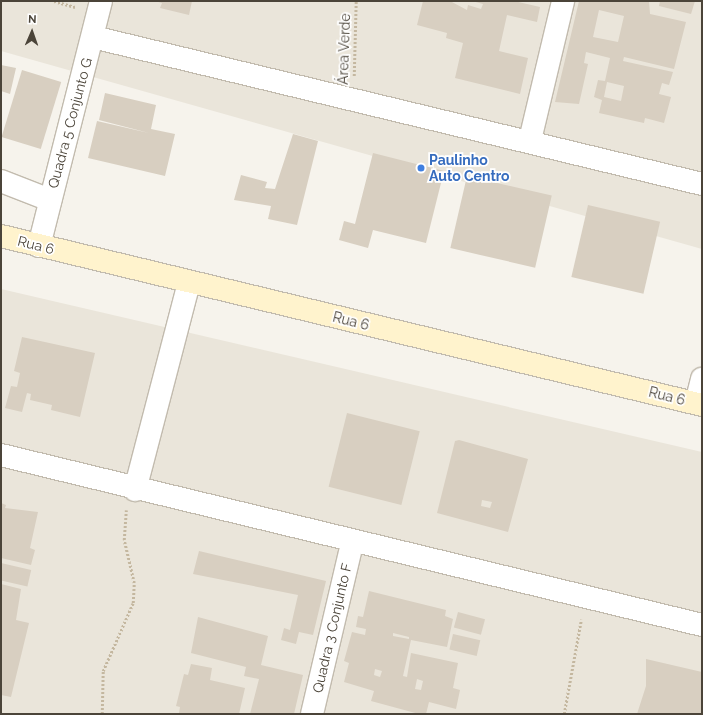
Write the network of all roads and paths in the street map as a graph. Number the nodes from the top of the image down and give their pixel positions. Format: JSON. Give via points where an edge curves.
{"nodes":[{"id":1,"x":101,"y":1,"type":"edge"},
{"id":2,"x":356,"y":1,"type":"edge"},
{"id":3,"x":563,"y":1,"type":"edge"},
{"id":4,"x":93,"y":37,"type":"junction"},
{"id":5,"x":352,"y":97,"type":"junction"},
{"id":6,"x":530,"y":140,"type":"junction"},
{"id":7,"x":1,"y":181,"type":"edge"},
{"id":8,"x":702,"y":184,"type":"edge"},
{"id":9,"x":50,"y":200,"type":"junction"},
{"id":10,"x":1,"y":236,"type":"edge"},
{"id":11,"x":39,"y":246,"type":"junction"},
{"id":12,"x":189,"y":282,"type":"junction"},
{"id":13,"x":702,"y":379,"type":"edge"},
{"id":14,"x":699,"y":404,"type":"edge"},
{"id":15,"x":1,"y":456,"type":"edge"},
{"id":16,"x":135,"y":490,"type":"junction"},
{"id":17,"x":352,"y":543,"type":"junction"},
{"id":18,"x":586,"y":596,"type":"junction"},
{"id":19,"x":702,"y":626,"type":"edge"},
{"id":20,"x":102,"y":714,"type":"edge"},
{"id":21,"x":312,"y":714,"type":"edge"},
{"id":22,"x":564,"y":714,"type":"edge"}],
"edges":[{"from":1,"to":4,"type":"street","name":"Quadra 5 Conjunto G"},
{"from":2,"to":5,"type":"path","name":"Área Verde"},
{"from":3,"to":6,"type":"street"},
{"from":4,"to":5,"type":"street"},
{"from":4,"to":9,"type":"street","name":"Quadra 5 Conjunto G"},
{"from":5,"to":6,"type":"street"},
{"from":6,"to":8,"type":"street"},
{"from":7,"to":9,"type":"street"},
{"from":9,"to":11,"type":"street","name":"Quadra 5 Conjunto G"},
{"from":10,"to":11,"type":"street","name":"Rua 6"},
{"from":11,"to":12,"type":"street","name":"Rua 6"},
{"from":12,"to":14,"type":"street","name":"Rua 6"},
{"from":12,"to":16,"type":"street"},
{"from":13,"to":14,"type":"street"},
{"from":15,"to":16,"type":"street"},
{"from":16,"to":17,"type":"street"},
{"from":16,"to":20,"type":"path","via":[[124,514],[133,603],[103,671]]},
{"from":17,"to":18,"type":"street"},
{"from":17,"to":21,"type":"street","name":"Quadra 3 Conjunto F"},
{"from":18,"to":19,"type":"street"},
{"from":18,"to":22,"type":"path"}]}
